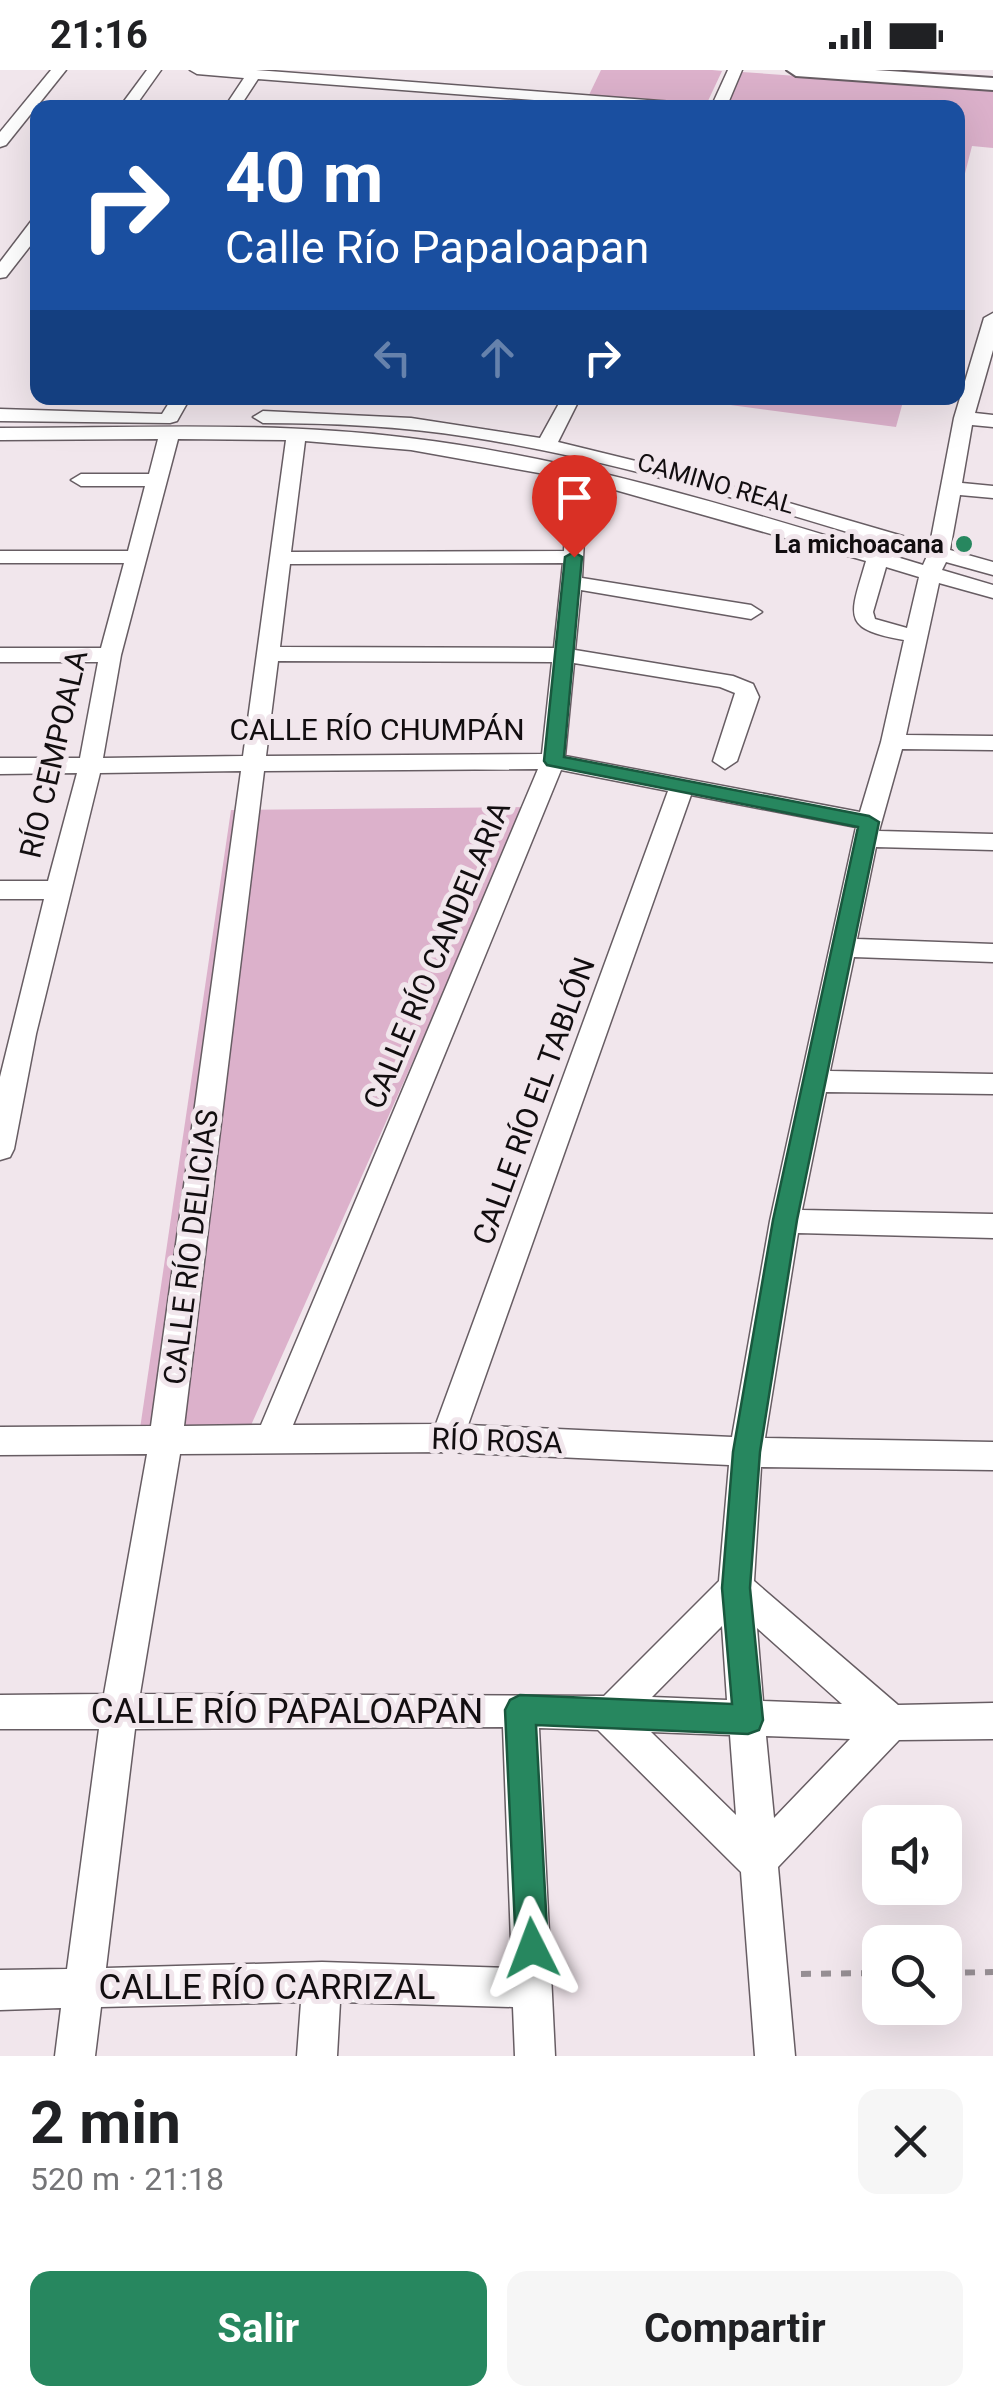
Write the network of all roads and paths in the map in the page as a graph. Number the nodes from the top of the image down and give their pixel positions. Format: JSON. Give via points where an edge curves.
{"nodes":[{"id":1,"x":59,"y":70,"type":"edge"},
{"id":2,"x":154,"y":70,"type":"edge"},
{"id":3,"x":197,"y":70,"type":"edge"},
{"id":4,"x":735,"y":70,"type":"edge"},
{"id":5,"x":796,"y":70,"type":"edge"},
{"id":6,"x":254,"y":74,"type":"junction"},
{"id":7,"x":993,"y":84,"type":"edge"},
{"id":8,"x":463,"y":89,"type":"junction"},
{"id":9,"x":34,"y":100,"type":"edge"},
{"id":10,"x":132,"y":100,"type":"edge"},
{"id":11,"x":236,"y":100,"type":"edge"},
{"id":12,"x":457,"y":100,"type":"edge"},
{"id":13,"x":604,"y":100,"type":"edge"},
{"id":14,"x":722,"y":100,"type":"edge"},
{"id":15,"x":30,"y":105,"type":"edge"},
{"id":16,"x":0,"y":142,"type":"edge"},
{"id":17,"x":0,"y":239,"type":"edge"},
{"id":18,"x":30,"y":242,"type":"edge"},
{"id":19,"x":30,"y":243,"type":"edge"},
{"id":20,"x":0,"y":274,"type":"edge"},
{"id":21,"x":993,"y":318,"type":"edge"},
{"id":22,"x":987,"y":360,"type":"edge"},
{"id":23,"x":30,"y":397,"type":"edge"},
{"id":24,"x":178,"y":405,"type":"edge"},
{"id":25,"x":312,"y":405,"type":"edge"},
{"id":26,"x":421,"y":405,"type":"edge"},
{"id":27,"x":567,"y":405,"type":"edge"},
{"id":28,"x":10,"y":415,"type":"edge"},
{"id":29,"x":978,"y":419,"type":"edge"},
{"id":30,"x":412,"y":423,"type":"junction"},
{"id":31,"x":83,"y":425,"type":"junction"},
{"id":32,"x":170,"y":426,"type":"junction"},
{"id":33,"x":301,"y":427,"type":"junction"},
{"id":34,"x":0,"y":434,"type":"edge"},
{"id":35,"x":546,"y":446,"type":"junction"},
{"id":36,"x":577,"y":473,"type":"junction"},
{"id":37,"x":661,"y":474,"type":"junction"},
{"id":38,"x":81,"y":480,"type":"dead end"},
{"id":39,"x":160,"y":480,"type":"junction"},
{"id":40,"x":954,"y":488,"type":"junction"},
{"id":41,"x":645,"y":492,"type":"junction"},
{"id":42,"x":993,"y":492,"type":"edge"},
{"id":43,"x":0,"y":557,"type":"edge"},
{"id":44,"x":134,"y":557,"type":"junction"},
{"id":45,"x":878,"y":557,"type":"junction"},
{"id":46,"x":281,"y":558,"type":"junction"},
{"id":47,"x":934,"y":564,"type":"junction"},
{"id":48,"x":572,"y":569,"type":"junction"},
{"id":49,"x":993,"y":569,"type":"edge"},
{"id":50,"x":993,"y":592,"type":"edge"},
{"id":51,"x":751,"y":612,"type":"dead end"},
{"id":52,"x":916,"y":636,"type":"junction"},
{"id":53,"x":268,"y":654,"type":"junction"},
{"id":54,"x":0,"y":655,"type":"edge"},
{"id":55,"x":110,"y":655,"type":"junction"},
{"id":56,"x":564,"y":655,"type":"junction"},
{"id":57,"x":893,"y":742,"type":"junction"},
{"id":58,"x":993,"y":743,"type":"edge"},
{"id":59,"x":554,"y":761,"type":"junction"},
{"id":60,"x":725,"y":762,"type":"dead end"},
{"id":61,"x":255,"y":763,"type":"junction"},
{"id":62,"x":0,"y":766,"type":"edge"},
{"id":63,"x":90,"y":767,"type":"junction"},
{"id":64,"x":682,"y":786,"type":"junction"},
{"id":65,"x":868,"y":831,"type":"junction"},
{"id":66,"x":993,"y":842,"type":"edge"},
{"id":67,"x":0,"y":890,"type":"edge"},
{"id":68,"x":57,"y":890,"type":"junction"},
{"id":69,"x":843,"y":948,"type":"junction"},
{"id":70,"x":993,"y":953,"type":"edge"},
{"id":71,"x":11,"y":1034,"type":"edge"},
{"id":72,"x":816,"y":1081,"type":"junction"},
{"id":73,"x":993,"y":1084,"type":"edge"},
{"id":74,"x":0,"y":1149,"type":"edge"},
{"id":75,"x":785,"y":1220,"type":"junction"},
{"id":76,"x":993,"y":1226,"type":"edge"},
{"id":77,"x":166,"y":1438,"type":"junction"},
{"id":78,"x":447,"y":1438,"type":"junction"},
{"id":79,"x":0,"y":1441,"type":"edge"},
{"id":80,"x":270,"y":1442,"type":"junction"},
{"id":81,"x":746,"y":1452,"type":"junction"},
{"id":82,"x":993,"y":1456,"type":"edge"},
{"id":83,"x":736,"y":1588,"type":"junction"},
{"id":84,"x":520,"y":1710,"type":"junction"},
{"id":85,"x":0,"y":1712,"type":"edge"},
{"id":86,"x":119,"y":1713,"type":"junction"},
{"id":87,"x":608,"y":1716,"type":"junction"},
{"id":88,"x":748,"y":1720,"type":"junction"},
{"id":89,"x":993,"y":1720,"type":"edge"},
{"id":90,"x":892,"y":1724,"type":"junction"},
{"id":91,"x":757,"y":1862,"type":"junction"},
{"id":92,"x":993,"y":1972,"type":"edge"},
{"id":93,"x":862,"y":1973,"type":"edge"},
{"id":94,"x":962,"y":1973,"type":"edge"},
{"id":95,"x":768,"y":1974,"type":"junction"},
{"id":96,"x":322,"y":1982,"type":"junction"},
{"id":97,"x":534,"y":1988,"type":"junction"},
{"id":98,"x":85,"y":1989,"type":"junction"},
{"id":99,"x":0,"y":1990,"type":"edge"},
{"id":100,"x":76,"y":2056,"type":"edge"},
{"id":101,"x":317,"y":2056,"type":"edge"},
{"id":102,"x":535,"y":2056,"type":"edge"},
{"id":103,"x":775,"y":2056,"type":"edge"}],
"edges":[{"from":1,"to":9,"type":"street"},
{"from":2,"to":10,"type":"street"},
{"from":3,"to":6,"type":"street"},
{"from":4,"to":14,"type":"street"},
{"from":5,"to":7,"type":"main road"},
{"from":6,"to":8,"type":"street","via":[[360,88]]},
{"from":6,"to":11,"type":"street"},
{"from":8,"to":12,"type":"street"},
{"from":8,"to":13,"type":"street"},
{"from":15,"to":16,"type":"street"},
{"from":17,"to":18,"type":"street"},
{"from":19,"to":20,"type":"street"},
{"from":21,"to":22,"type":"street"},
{"from":22,"to":29,"type":"street"},
{"from":23,"to":28,"type":"street"},
{"from":24,"to":32,"type":"street","name":"RÍO CEMPOALA"},
{"from":25,"to":33,"type":"street","name":"CALLE RÍO DELICIAS"},
{"from":26,"to":30,"type":"street"},
{"from":27,"to":35,"type":"street"},
{"from":28,"to":31,"type":"street","name":"CAMINO REAL"},
{"from":29,"to":40,"type":"street"},
{"from":30,"to":33,"type":"street","name":"CAMINO REAL"},
{"from":30,"to":35,"type":"street","name":"CAMINO REAL"},
{"from":31,"to":32,"type":"street","name":"CAMINO REAL"},
{"from":31,"to":34,"type":"street","name":"CAMINO REAL"},
{"from":32,"to":33,"type":"street","name":"CAMINO REAL"},
{"from":32,"to":39,"type":"street","name":"RÍO CEMPOALA"},
{"from":33,"to":36,"type":"street","name":"CAMINO REAL"},
{"from":33,"to":46,"type":"street","name":"CALLE RÍO DELICIAS"},
{"from":35,"to":37,"type":"street","name":"CAMINO REAL"},
{"from":36,"to":41,"type":"street","name":"CAMINO REAL"},
{"from":36,"to":48,"type":"street","name":"CALLE RÍO CANDELARIA"},
{"from":37,"to":41,"type":"street"},
{"from":37,"to":47,"type":"street","name":"CAMINO REAL"},
{"from":38,"to":39,"type":"street"},
{"from":39,"to":44,"type":"street","name":"RÍO CEMPOALA"},
{"from":40,"to":42,"type":"street"},
{"from":40,"to":47,"type":"street"},
{"from":41,"to":45,"type":"street","name":"CAMINO REAL"},
{"from":43,"to":44,"type":"street"},
{"from":44,"to":55,"type":"street","name":"RÍO CEMPOALA"},
{"from":45,"to":47,"type":"street","name":"CAMINO REAL"},
{"from":45,"to":52,"type":"street","via":[[865,622]]},
{"from":46,"to":48,"type":"street"},
{"from":46,"to":53,"type":"street","name":"CALLE RÍO DELICIAS"},
{"from":47,"to":49,"type":"street","name":"CAMINO REAL"},
{"from":47,"to":50,"type":"street","name":"CAMINO REAL"},
{"from":47,"to":52,"type":"street"},
{"from":48,"to":51,"type":"street"},
{"from":48,"to":56,"type":"street","name":"CALLE RÍO CANDELARIA"},
{"from":52,"to":57,"type":"street"},
{"from":53,"to":56,"type":"street"},
{"from":53,"to":61,"type":"street","name":"CALLE RÍO DELICIAS"},
{"from":54,"to":55,"type":"street"},
{"from":55,"to":63,"type":"street","name":"RÍO CEMPOALA"},
{"from":56,"to":59,"type":"street","name":"CALLE RÍO CANDELARIA"},
{"from":56,"to":60,"type":"street","via":[[725,681],[744,690],[747,703]]},
{"from":57,"to":58,"type":"street"},
{"from":57,"to":65,"type":"street"},
{"from":59,"to":61,"type":"street","name":"CALLE RÍO CHUMPÁN"},
{"from":59,"to":64,"type":"street","name":"CALLE RÍO CHUMPÁN"},
{"from":59,"to":80,"type":"street","name":"CALLE RÍO CANDELARIA"},
{"from":61,"to":63,"type":"street","name":"CALLE RÍO CHUMPÁN"},
{"from":61,"to":77,"type":"street","name":"CALLE RÍO DELICIAS"},
{"from":62,"to":63,"type":"street","name":"CALLE RÍO CHUMPÁN"},
{"from":63,"to":68,"type":"street","name":"RÍO CEMPOALA"},
{"from":64,"to":65,"type":"street","name":"CALLE RÍO CHUMPÁN"},
{"from":64,"to":78,"type":"street","name":"CALLE RÍO EL TABLÓN"},
{"from":65,"to":66,"type":"street","name":"CALLE RÍO CHUMPÁN"},
{"from":65,"to":69,"type":"street"},
{"from":67,"to":68,"type":"street"},
{"from":68,"to":71,"type":"street","name":"RÍO CEMPOALA"},
{"from":69,"to":70,"type":"street"},
{"from":69,"to":72,"type":"street"},
{"from":71,"to":74,"type":"street","name":"RÍO CEMPOALA"},
{"from":72,"to":73,"type":"street"},
{"from":72,"to":75,"type":"street"},
{"from":75,"to":76,"type":"street"},
{"from":75,"to":81,"type":"street"},
{"from":77,"to":79,"type":"street","name":"RÍO ROSA"},
{"from":77,"to":80,"type":"street","name":"RÍO ROSA"},
{"from":77,"to":86,"type":"street","name":"CALLE RÍO DELICIAS"},
{"from":78,"to":80,"type":"street","name":"RÍO ROSA"},
{"from":78,"to":81,"type":"street","name":"RÍO ROSA"},
{"from":81,"to":82,"type":"street","name":"RÍO ROSA"},
{"from":81,"to":83,"type":"street"},
{"from":83,"to":87,"type":"street"},
{"from":83,"to":88,"type":"street"},
{"from":83,"to":90,"type":"street"},
{"from":84,"to":86,"type":"street","name":"CALLE RÍO PAPALOAPAN"},
{"from":84,"to":87,"type":"street","name":"CALLE RÍO PAPALOAPAN"},
{"from":84,"to":97,"type":"street"},
{"from":85,"to":86,"type":"street","name":"CALLE RÍO PAPALOAPAN"},
{"from":86,"to":98,"type":"street","name":"CALLE RÍO DELICIAS"},
{"from":87,"to":88,"type":"street","name":"CALLE RÍO PAPALOAPAN"},
{"from":87,"to":91,"type":"street"},
{"from":88,"to":90,"type":"street","name":"CALLE RÍO PAPALOAPAN"},
{"from":88,"to":91,"type":"street"},
{"from":89,"to":90,"type":"street","name":"CALLE RÍO PAPALOAPAN"},
{"from":90,"to":91,"type":"street"},
{"from":91,"to":95,"type":"street"},
{"from":92,"to":94,"type":"path"},
{"from":93,"to":95,"type":"path"},
{"from":95,"to":103,"type":"street"},
{"from":96,"to":97,"type":"street","name":"CALLE RÍO CARRIZAL"},
{"from":96,"to":98,"type":"street","name":"CALLE RÍO CARRIZAL"},
{"from":96,"to":101,"type":"street"},
{"from":97,"to":102,"type":"street"},
{"from":98,"to":99,"type":"street","name":"CALLE RÍO CARRIZAL"},
{"from":98,"to":100,"type":"street","name":"CALLE RÍO DELICIAS"}]}
